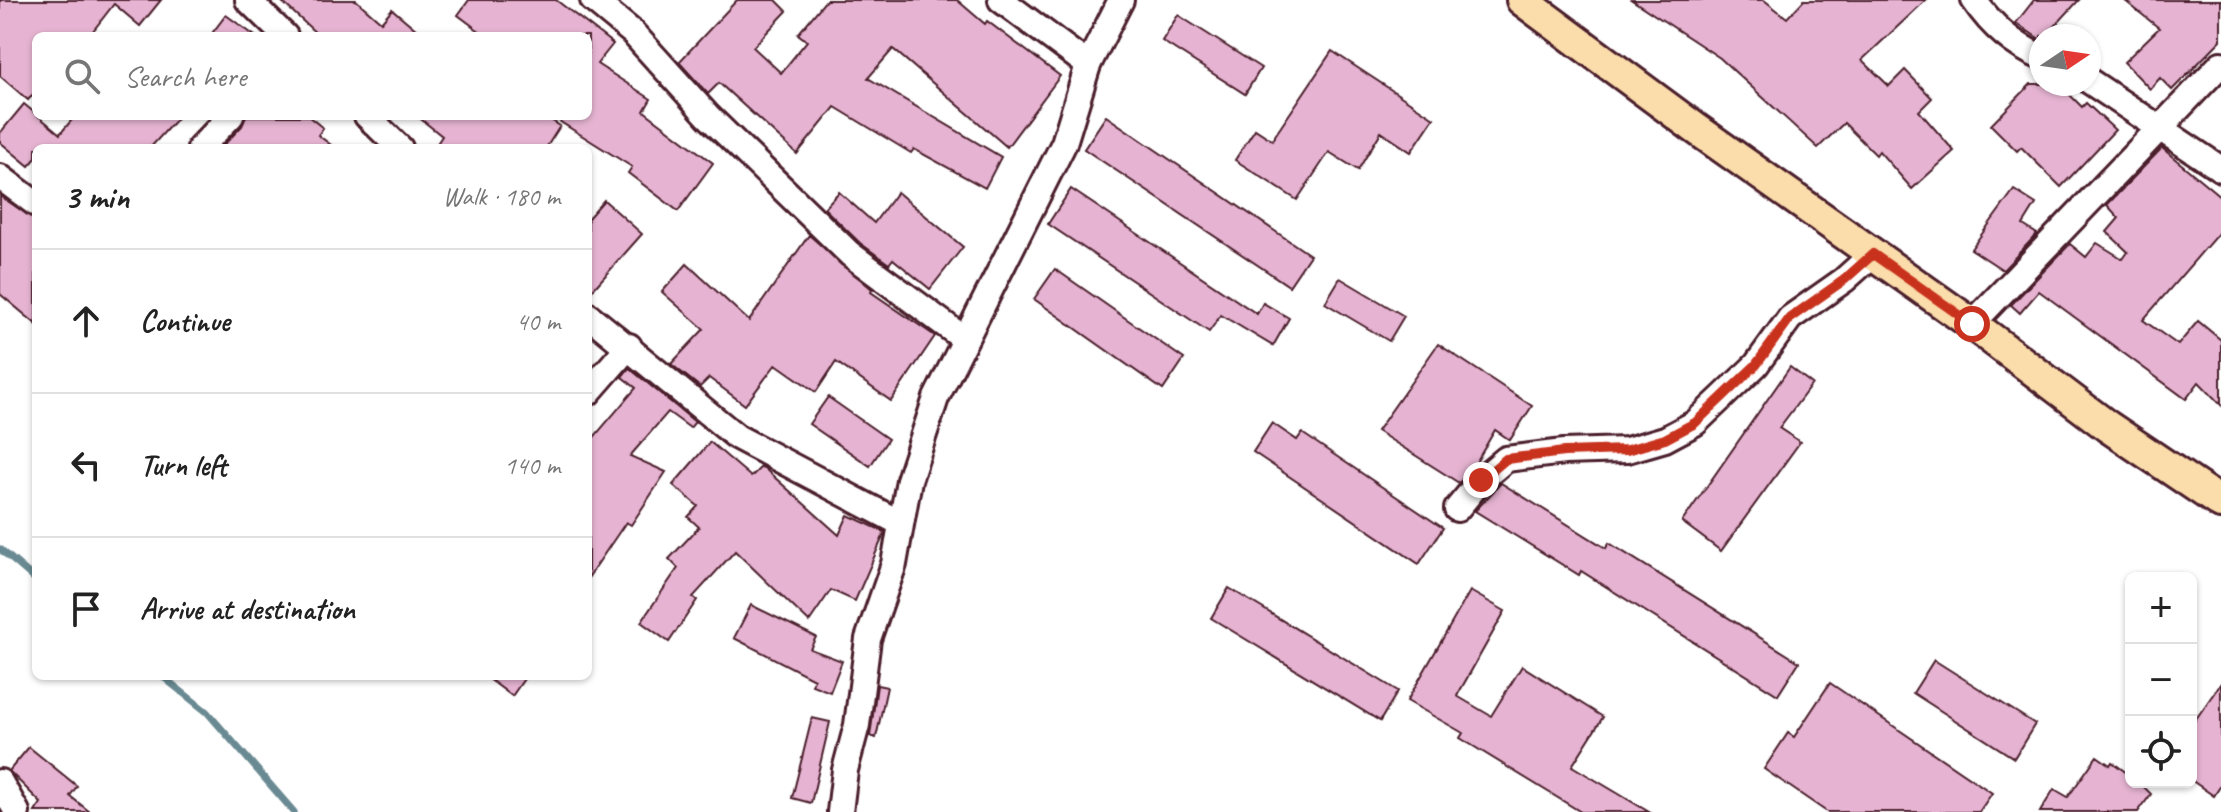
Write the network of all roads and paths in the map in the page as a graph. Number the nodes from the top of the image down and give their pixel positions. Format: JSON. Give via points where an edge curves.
{"nodes":[{"id":1,"x":248,"y":0,"type":"edge"},
{"id":2,"x":593,"y":0,"type":"edge"},
{"id":3,"x":1001,"y":0,"type":"edge"},
{"id":4,"x":1121,"y":0,"type":"edge"},
{"id":5,"x":1522,"y":0,"type":"edge"},
{"id":6,"x":1974,"y":0,"type":"edge"},
{"id":7,"x":281,"y":32,"type":"edge"},
{"id":8,"x":2029,"y":50,"type":"edge"},
{"id":9,"x":2221,"y":64,"type":"edge"},
{"id":10,"x":1088,"y":65,"type":"junction"},
{"id":11,"x":2101,"y":88,"type":"edge"},
{"id":12,"x":227,"y":120,"type":"edge"},
{"id":13,"x":371,"y":120,"type":"edge"},
{"id":14,"x":2161,"y":126,"type":"junction"},
{"id":15,"x":204,"y":144,"type":"edge"},
{"id":16,"x":396,"y":144,"type":"edge"},
{"id":17,"x":2221,"y":169,"type":"edge"},
{"id":18,"x":0,"y":177,"type":"edge"},
{"id":19,"x":32,"y":201,"type":"edge"},
{"id":20,"x":1873,"y":254,"type":"junction"},
{"id":21,"x":592,"y":318,"type":"edge"},
{"id":22,"x":1972,"y":324,"type":"junction"},
{"id":23,"x":963,"y":338,"type":"junction"},
{"id":24,"x":629,"y":346,"type":"junction"},
{"id":25,"x":592,"y":388,"type":"edge"},
{"id":26,"x":2221,"y":503,"type":"edge"},
{"id":27,"x":1457,"y":509,"type":"dead end"},
{"id":28,"x":900,"y":523,"type":"junction"},
{"id":29,"x":0,"y":782,"type":"edge"},
{"id":30,"x":17,"y":812,"type":"edge"},
{"id":31,"x":840,"y":812,"type":"edge"}],
"edges":[{"from":1,"to":7,"type":"street"},
{"from":2,"to":23,"type":"street","via":[[632,32],[708,116],[850,254]]},
{"from":3,"to":10,"type":"street"},
{"from":4,"to":10,"type":"street"},
{"from":5,"to":20,"type":"main road"},
{"from":6,"to":8,"type":"street","via":[[1988,19]]},
{"from":9,"to":14,"type":"street"},
{"from":10,"to":23,"type":"street","via":[[1064,143]]},
{"from":11,"to":14,"type":"street"},
{"from":12,"to":15,"type":"street"},
{"from":13,"to":16,"type":"street"},
{"from":14,"to":17,"type":"street"},
{"from":14,"to":22,"type":"street"},
{"from":18,"to":19,"type":"street"},
{"from":20,"to":22,"type":"main road"},
{"from":20,"to":27,"type":"street","via":[[1790,318],[1756,365],[1695,423],[1627,450],[1506,459]]},
{"from":21,"to":24,"type":"street"},
{"from":22,"to":26,"type":"main road","via":[[2107,426]]},
{"from":23,"to":28,"type":"street","via":[[936,398]]},
{"from":24,"to":25,"type":"street"},
{"from":24,"to":28,"type":"street","via":[[737,437]]},
{"from":28,"to":31,"type":"street","via":[[894,564],[868,639]]},
{"from":29,"to":30,"type":"street"}]}
